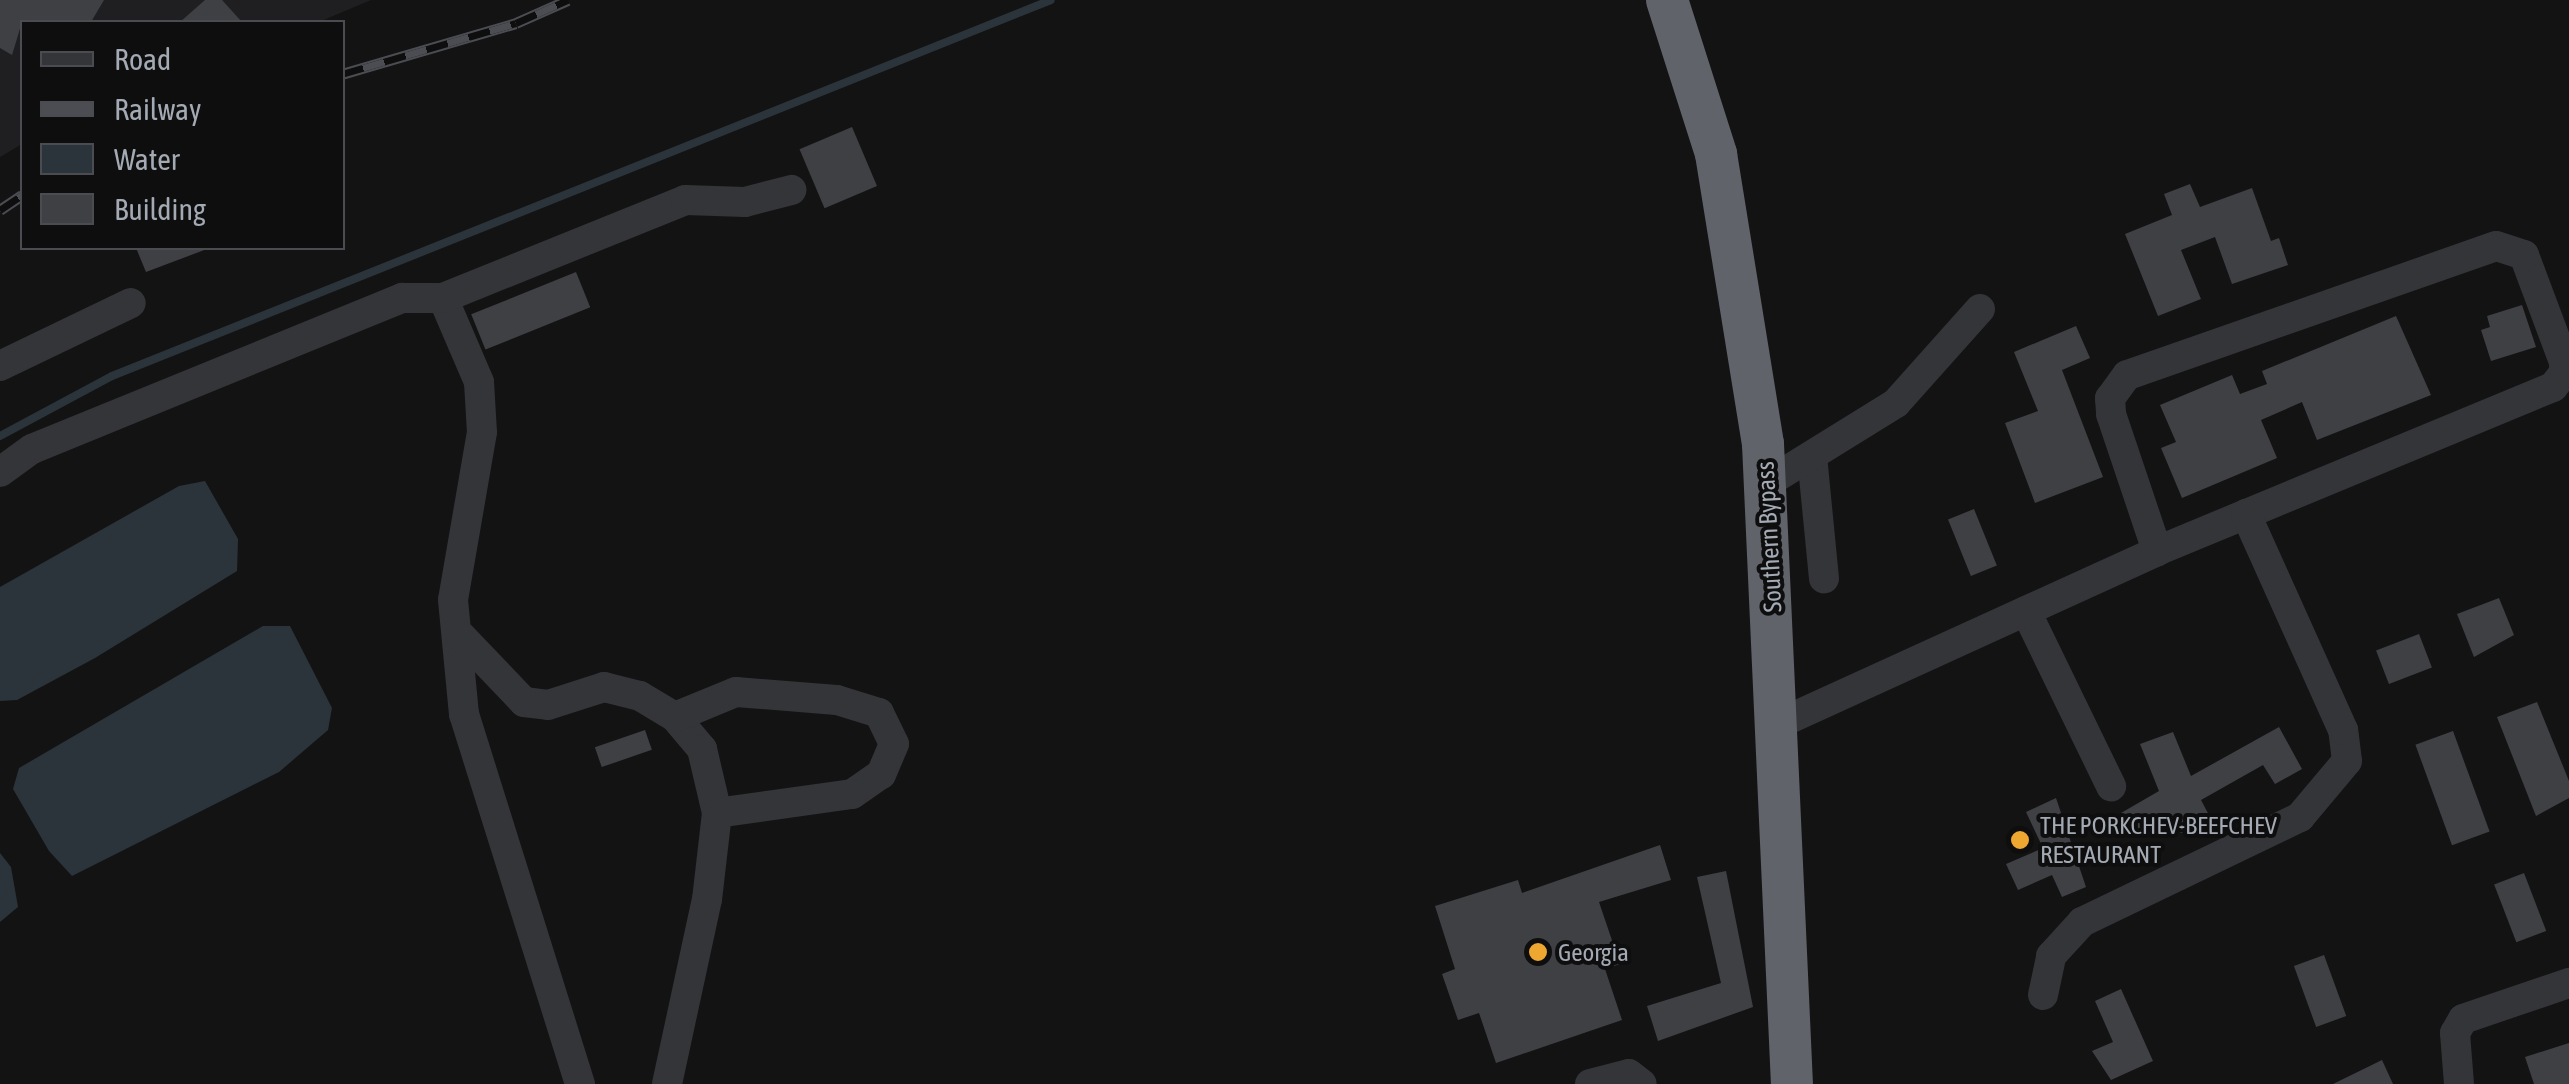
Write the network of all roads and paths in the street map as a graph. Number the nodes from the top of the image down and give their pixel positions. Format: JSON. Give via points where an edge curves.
{"nodes":[{"id":1,"x":1668,"y":0,"type":"edge"},
{"id":2,"x":791,"y":190,"type":"dead end"},
{"id":3,"x":443,"y":298,"type":"junction"},
{"id":4,"x":131,"y":304,"type":"dead end"},
{"id":5,"x":1980,"y":309,"type":"dead end"},
{"id":6,"x":0,"y":366,"type":"edge"},
{"id":7,"x":1812,"y":456,"type":"junction"},
{"id":8,"x":0,"y":472,"type":"edge"},
{"id":9,"x":1767,"y":483,"type":"junction"},
{"id":10,"x":2246,"y":514,"type":"junction"},
{"id":11,"x":2158,"y":551,"type":"junction"},
{"id":12,"x":1824,"y":578,"type":"dead end"},
{"id":13,"x":2026,"y":611,"type":"junction"},
{"id":14,"x":461,"y":636,"type":"junction"},
{"id":15,"x":675,"y":716,"type":"junction"},
{"id":16,"x":1778,"y":724,"type":"junction"},
{"id":17,"x":2111,"y":786,"type":"dead end"},
{"id":18,"x":717,"y":813,"type":"junction"},
{"id":19,"x":2569,"y":983,"type":"edge"},
{"id":20,"x":2043,"y":995,"type":"dead end"},
{"id":21,"x":580,"y":1084,"type":"edge"},
{"id":22,"x":668,"y":1084,"type":"edge"},
{"id":23,"x":1590,"y":1084,"type":"edge"},
{"id":24,"x":1642,"y":1084,"type":"edge"},
{"id":25,"x":1792,"y":1084,"type":"edge"},
{"id":26,"x":2459,"y":1084,"type":"edge"}],
"edges":[{"from":1,"to":9,"type":"highway","name":"Southern Bypass","via":[[1716,154]]},
{"from":2,"to":3,"type":"street","via":[[745,202],[684,200]]},
{"from":3,"to":8,"type":"street","via":[[402,298],[32,449]]},
{"from":3,"to":14,"type":"street","via":[[479,382],[482,432],[453,600]]},
{"from":4,"to":6,"type":"street"},
{"from":5,"to":7,"type":"street","via":[[1914,388]]},
{"from":7,"to":9,"type":"street"},
{"from":7,"to":12,"type":"street"},
{"from":9,"to":16,"type":"highway","name":"Southern Bypass"},
{"from":10,"to":11,"type":"street"},
{"from":10,"to":11,"type":"street","via":[[2559,382],[2564,362],[2524,255],[2496,246],[2127,375],[2110,398],[2111,414]]},
{"from":10,"to":20,"type":"street","via":[[2343,730],[2347,761],[2300,818],[2082,922],[2052,956]]},
{"from":11,"to":13,"type":"street"},
{"from":13,"to":16,"type":"street"},
{"from":13,"to":17,"type":"street"},
{"from":14,"to":15,"type":"street","via":[[524,702],[548,706],[604,686]]},
{"from":14,"to":21,"type":"street","via":[[464,714]]},
{"from":15,"to":18,"type":"street","via":[[702,749]]},
{"from":15,"to":18,"type":"street","via":[[736,692],[837,700],[879,713],[894,744],[881,774],[852,794]]},
{"from":16,"to":25,"type":"highway","name":"Southern Bypass","via":[[1781,932]]},
{"from":18,"to":22,"type":"street","via":[[707,899]]},
{"from":19,"to":26,"type":"street","via":[[2463,1019],[2455,1034]]},
{"from":23,"to":24,"type":"street","via":[[1629,1074]]}]}
